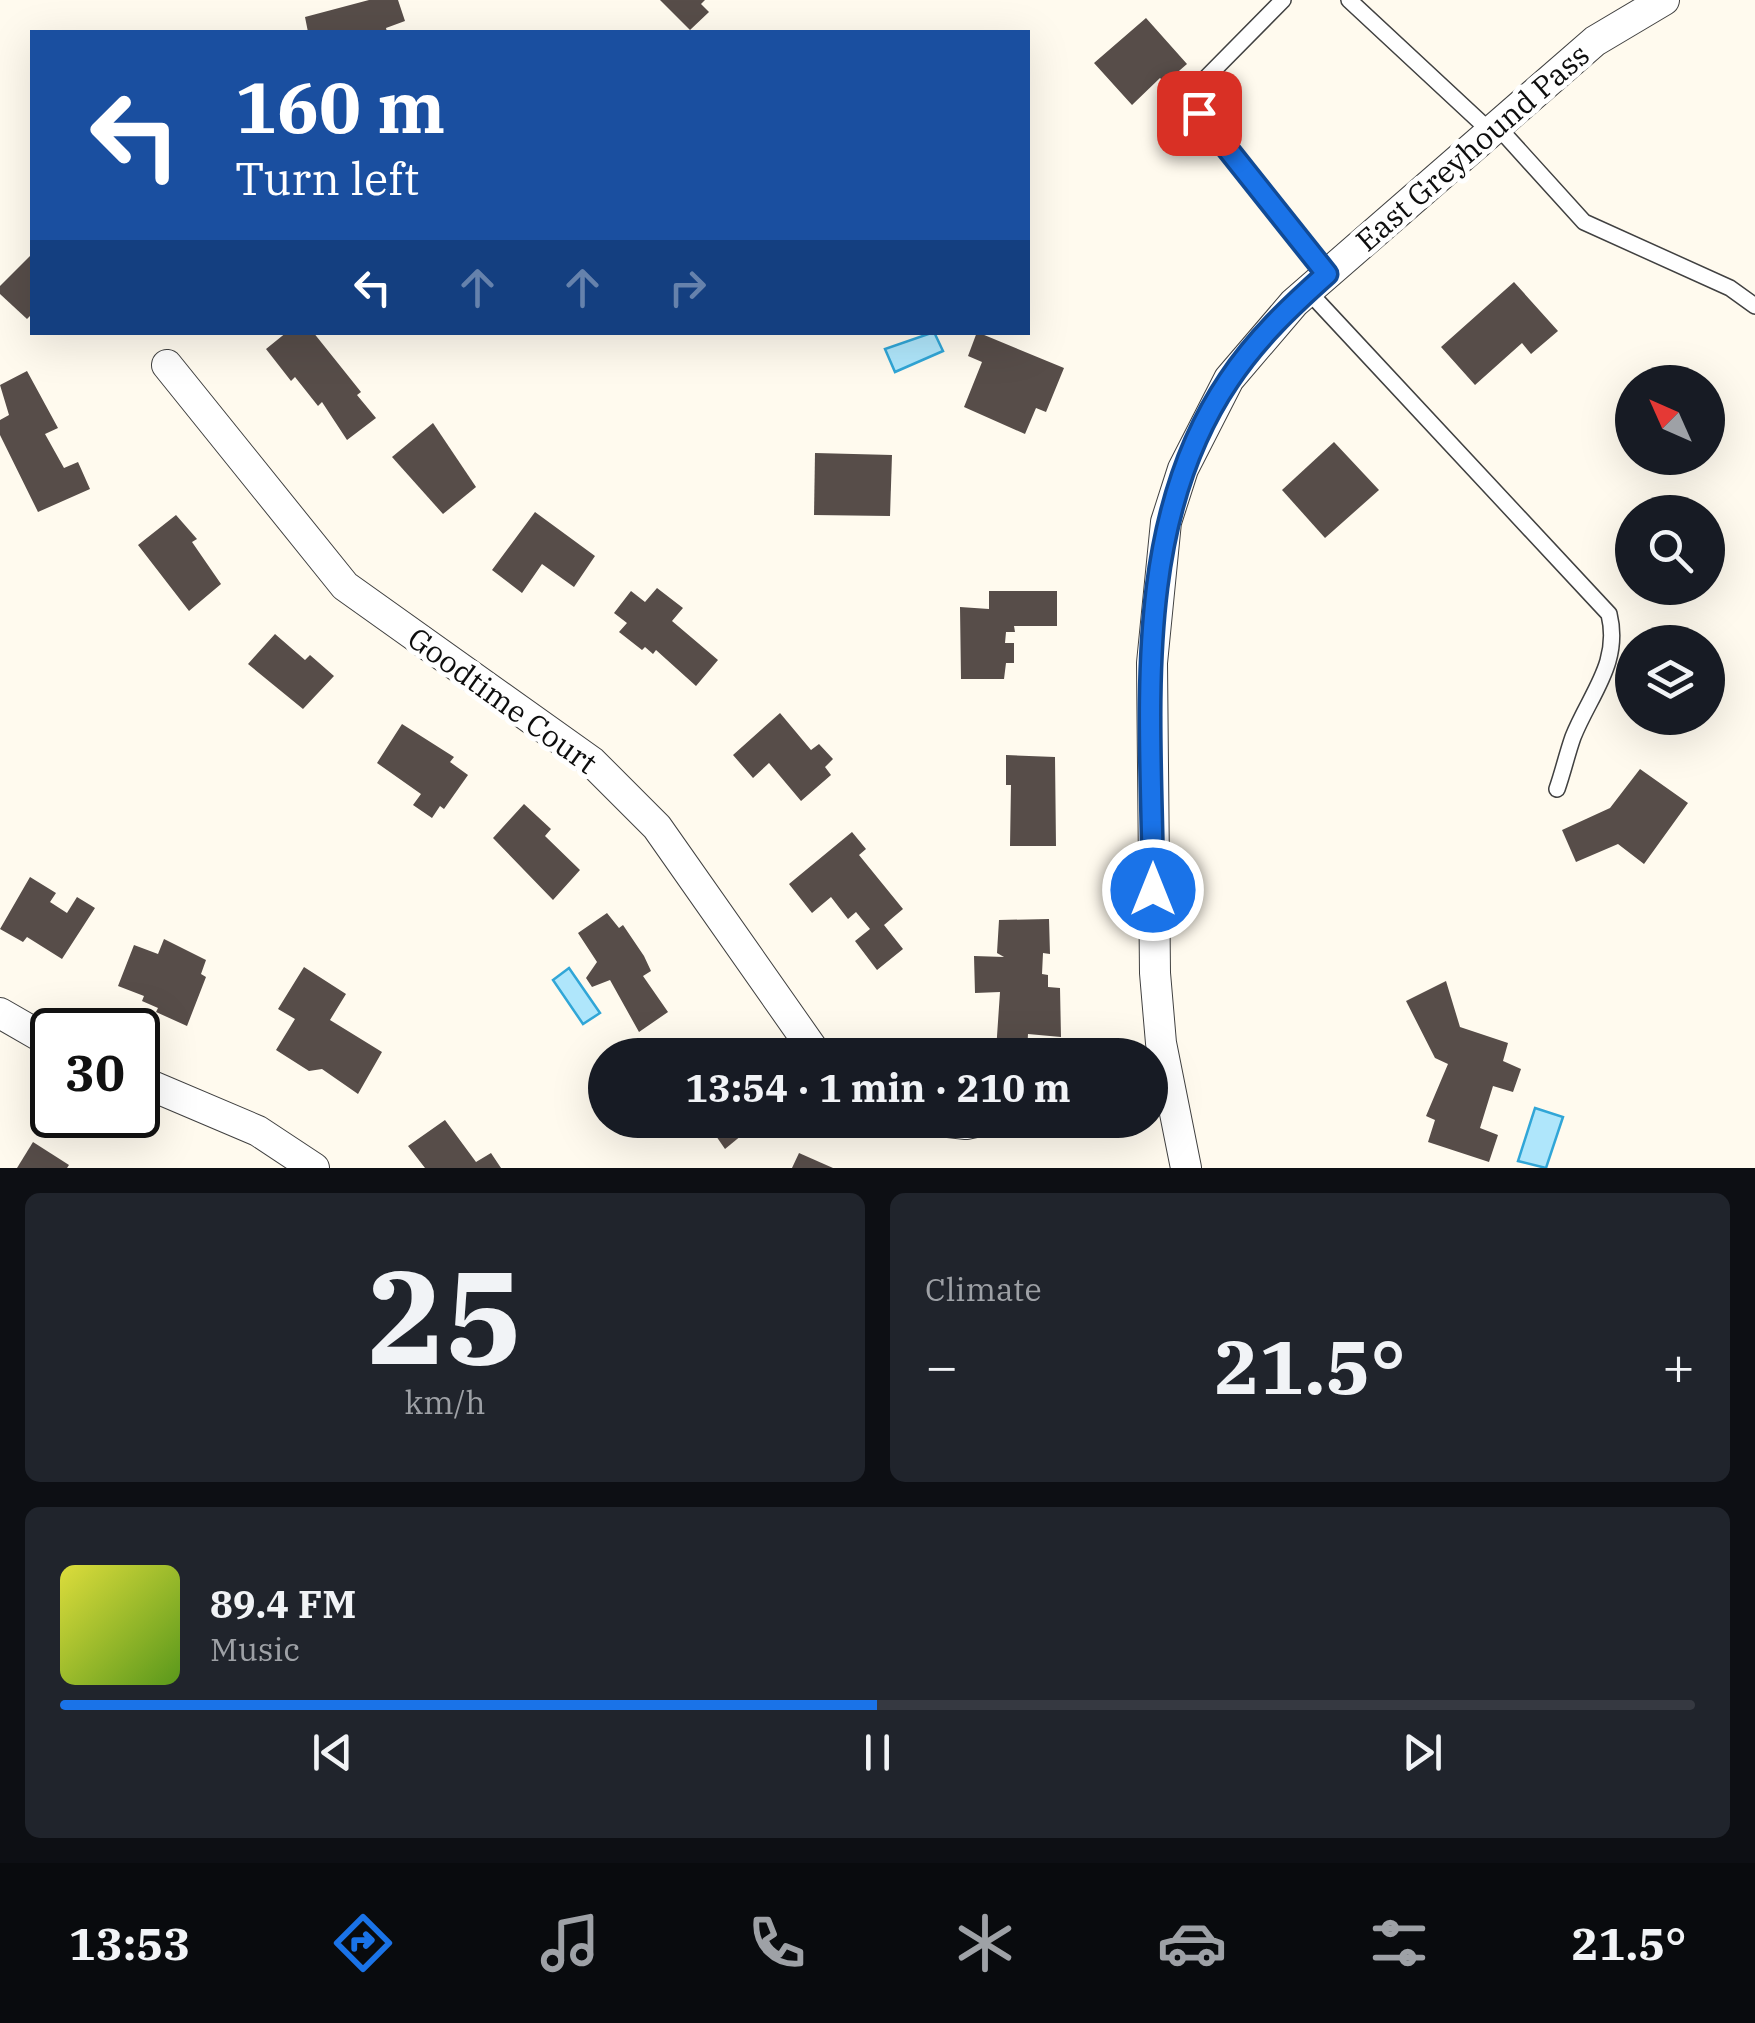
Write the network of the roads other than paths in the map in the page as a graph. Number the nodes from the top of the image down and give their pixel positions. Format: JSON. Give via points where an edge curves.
{"nodes":[{"id":1,"x":1283,"y":0,"type":"edge"},
{"id":2,"x":1349,"y":0,"type":"edge"},
{"id":3,"x":1664,"y":0,"type":"edge"},
{"id":4,"x":1494,"y":129,"type":"junction"},
{"id":5,"x":1318,"y":283,"type":"junction"},
{"id":6,"x":1755,"y":306,"type":"edge"},
{"id":7,"x":167,"y":365,"type":"dead end"},
{"id":8,"x":1557,"y":789,"type":"dead end"},
{"id":9,"x":0,"y":1013,"type":"edge"},
{"id":10,"x":30,"y":1031,"type":"edge"},
{"id":11,"x":804,"y":1038,"type":"edge"},
{"id":12,"x":1158,"y":1038,"type":"edge"},
{"id":13,"x":160,"y":1089,"type":"edge"},
{"id":14,"x":1168,"y":1112,"type":"edge"},
{"id":15,"x":314,"y":1168,"type":"edge"},
{"id":16,"x":1186,"y":1168,"type":"edge"}],
"edges":[{"from":1,"to":5,"type":"lane","via":[[1203,81],[1199,113]]},
{"from":2,"to":4,"type":"lane"},
{"from":3,"to":4,"type":"street","name":"East Greyhound Pass","via":[[1596,41]]},
{"from":4,"to":5,"type":"street","name":"East Greyhound Pass"},
{"from":4,"to":6,"type":"lane","via":[[1584,222],[1730,288]]},
{"from":5,"to":8,"type":"lane","via":[[1608,614],[1614,637],[1605,676],[1574,735]]},
{"from":5,"to":12,"type":"street","name":"East Greyhound Pass","via":[[1229,379],[1183,469],[1166,522],[1152,663]]},
{"from":7,"to":11,"type":"street","name":"Goodtime Court","via":[[346,586],[592,762],[657,827]]},
{"from":9,"to":10,"type":"street"},
{"from":13,"to":15,"type":"street","via":[[258,1131]]},
{"from":14,"to":16,"type":"street","name":"East Greyhound Pass"}]}
